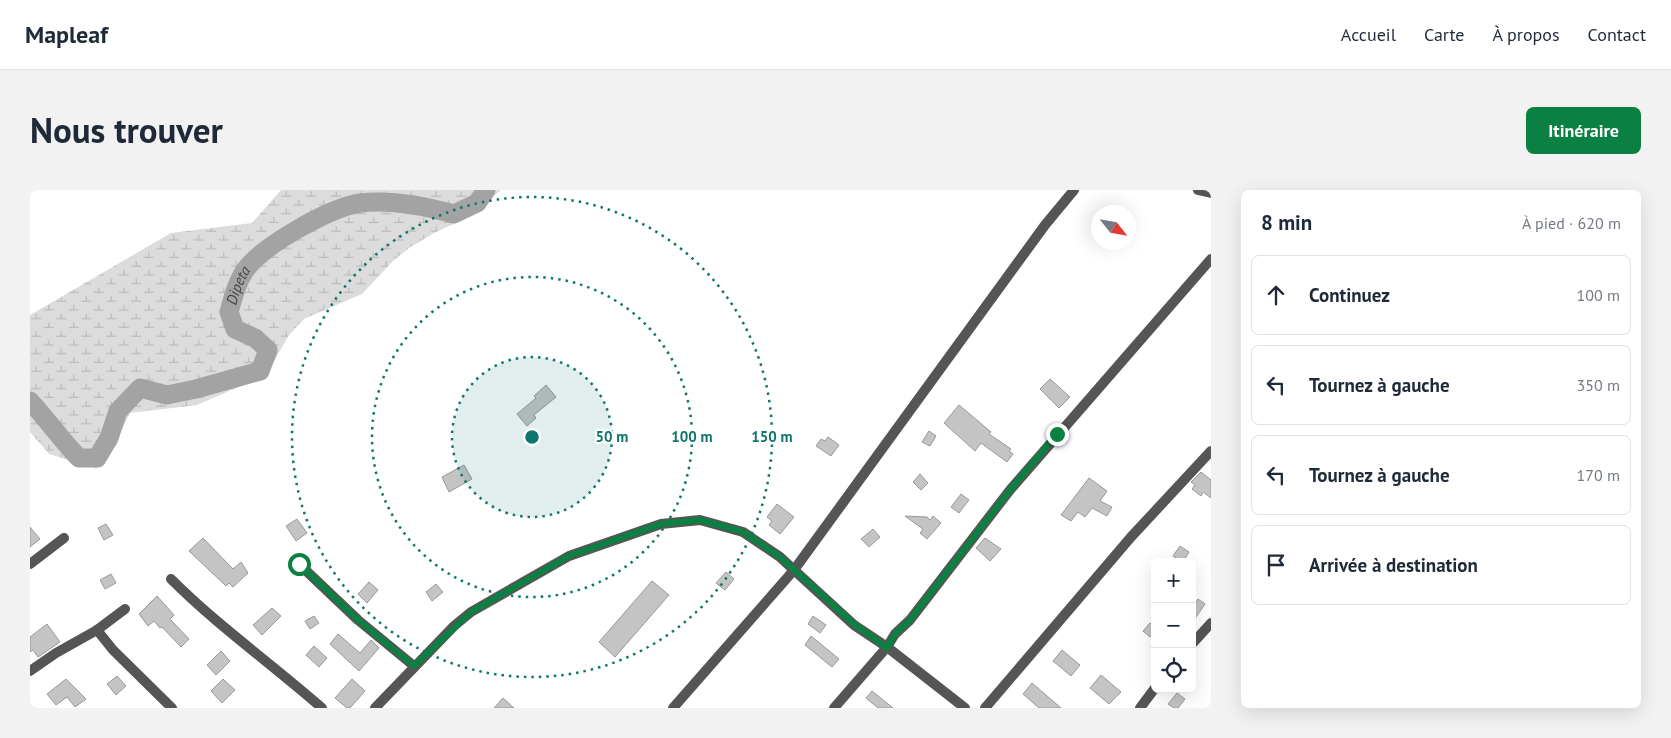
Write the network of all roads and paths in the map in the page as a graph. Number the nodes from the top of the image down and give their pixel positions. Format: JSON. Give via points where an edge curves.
{"nodes":[{"id":1,"x":1074,"y":190,"type":"edge"},
{"id":2,"x":1198,"y":190,"type":"edge"},
{"id":3,"x":1211,"y":193,"type":"edge"},
{"id":4,"x":1211,"y":259,"type":"edge"},
{"id":5,"x":1211,"y":451,"type":"edge"},
{"id":6,"x":64,"y":538,"type":"dead end"},
{"id":7,"x":30,"y":564,"type":"edge"},
{"id":8,"x":299,"y":564,"type":"dead end"},
{"id":9,"x":794,"y":570,"type":"junction"},
{"id":10,"x":171,"y":579,"type":"dead end"},
{"id":11,"x":125,"y":609,"type":"dead end"},
{"id":12,"x":1211,"y":623,"type":"edge"},
{"id":13,"x":97,"y":630,"type":"junction"},
{"id":14,"x":1196,"y":640,"type":"edge"},
{"id":15,"x":887,"y":648,"type":"junction"},
{"id":16,"x":414,"y":666,"type":"junction"},
{"id":17,"x":30,"y":671,"type":"edge"},
{"id":18,"x":1151,"y":693,"type":"edge"},
{"id":19,"x":172,"y":708,"type":"edge"},
{"id":20,"x":322,"y":708,"type":"edge"},
{"id":21,"x":374,"y":708,"type":"edge"},
{"id":22,"x":673,"y":708,"type":"edge"},
{"id":23,"x":834,"y":708,"type":"edge"},
{"id":24,"x":965,"y":708,"type":"edge"},
{"id":25,"x":985,"y":708,"type":"edge"},
{"id":26,"x":1140,"y":708,"type":"edge"}],
"edges":[{"from":1,"to":9,"type":"street","via":[[1044,225]]},
{"from":2,"to":3,"type":"street"},
{"from":4,"to":15,"type":"street","via":[[1010,490]]},
{"from":5,"to":25,"type":"street","via":[[1131,537]]},
{"from":6,"to":7,"type":"street"},
{"from":8,"to":16,"type":"street","via":[[358,620]]},
{"from":9,"to":15,"type":"street","via":[[854,624]]},
{"from":9,"to":16,"type":"street","via":[[743,532],[700,520],[661,524],[569,556],[471,612]]},
{"from":9,"to":22,"type":"street"},
{"from":10,"to":20,"type":"street","via":[[194,602]]},
{"from":11,"to":13,"type":"street"},
{"from":12,"to":14,"type":"street"},
{"from":13,"to":17,"type":"street"},
{"from":13,"to":19,"type":"street","via":[[112,650]]},
{"from":15,"to":23,"type":"street"},
{"from":15,"to":24,"type":"street"},
{"from":16,"to":21,"type":"street"},
{"from":18,"to":26,"type":"street"}]}
